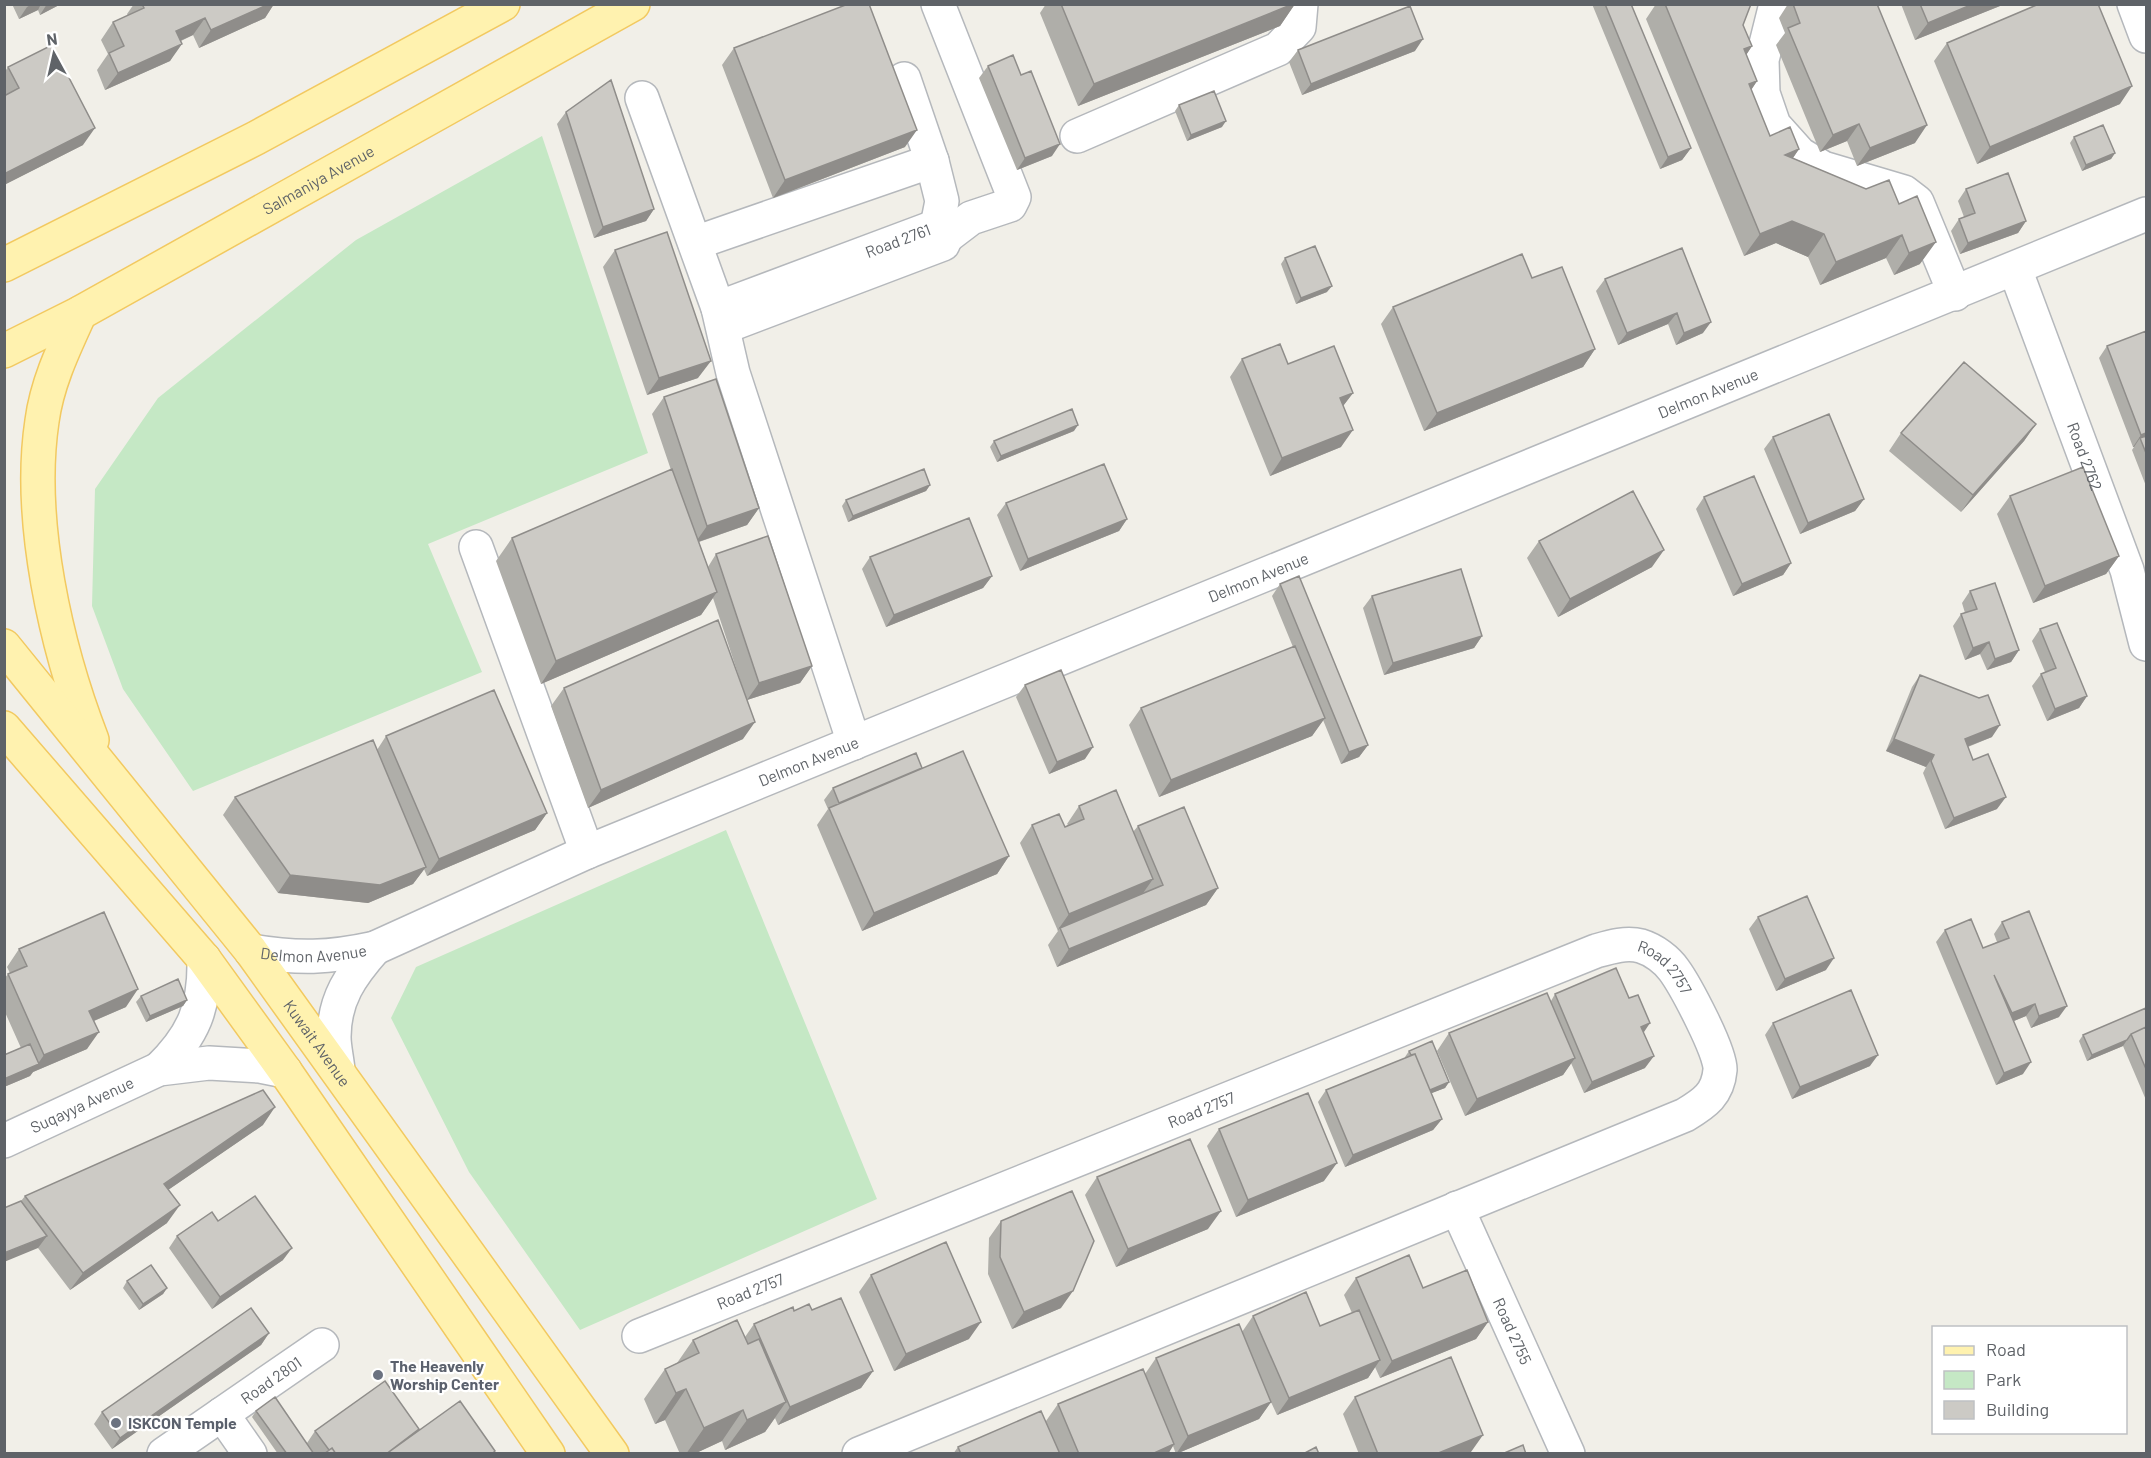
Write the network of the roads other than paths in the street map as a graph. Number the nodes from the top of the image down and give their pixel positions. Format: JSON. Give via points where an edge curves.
{"nodes":[{"id":1,"x":503,"y":4,"type":"edge"},
{"id":2,"x":633,"y":4,"type":"edge"},
{"id":3,"x":938,"y":4,"type":"edge"},
{"id":4,"x":1301,"y":4,"type":"edge"},
{"id":5,"x":1776,"y":4,"type":"edge"},
{"id":6,"x":2134,"y":4,"type":"edge"},
{"id":7,"x":2146,"y":36,"type":"edge"},
{"id":8,"x":904,"y":79,"type":"dead end"},
{"id":9,"x":642,"y":98,"type":"dead end"},
{"id":10,"x":1077,"y":136,"type":"dead end"},
{"id":11,"x":932,"y":161,"type":"junction"},
{"id":12,"x":2146,"y":214,"type":"edge"},
{"id":13,"x":942,"y":232,"type":"junction"},
{"id":14,"x":695,"y":243,"type":"junction"},
{"id":15,"x":4,"y":265,"type":"edge"},
{"id":16,"x":2015,"y":269,"type":"junction"},
{"id":17,"x":1955,"y":294,"type":"junction"},
{"id":18,"x":80,"y":314,"type":"junction"},
{"id":19,"x":721,"y":317,"type":"junction"},
{"id":20,"x":4,"y":351,"type":"edge"},
{"id":21,"x":476,"y":547,"type":"dead end"},
{"id":22,"x":2137,"y":565,"type":"edge"},
{"id":23,"x":2146,"y":644,"type":"edge"},
{"id":24,"x":4,"y":646,"type":"edge"},
{"id":25,"x":4,"y":728,"type":"edge"},
{"id":26,"x":854,"y":743,"type":"junction"},
{"id":27,"x":102,"y":766,"type":"junction"},
{"id":28,"x":587,"y":852,"type":"junction"},
{"id":29,"x":375,"y":948,"type":"junction"},
{"id":30,"x":251,"y":951,"type":"junction"},
{"id":31,"x":204,"y":959,"type":"junction"},
{"id":32,"x":159,"y":1069,"type":"junction"},
{"id":33,"x":338,"y":1070,"type":"junction"},
{"id":34,"x":285,"y":1071,"type":"junction"},
{"id":35,"x":4,"y":1141,"type":"edge"},
{"id":36,"x":1457,"y":1208,"type":"junction"},
{"id":37,"x":639,"y":1336,"type":"dead end"},
{"id":38,"x":322,"y":1345,"type":"dead end"},
{"id":39,"x":222,"y":1414,"type":"junction"},
{"id":40,"x":164,"y":1454,"type":"edge"},
{"id":41,"x":250,"y":1454,"type":"edge"},
{"id":42,"x":548,"y":1454,"type":"edge"},
{"id":43,"x":612,"y":1454,"type":"edge"},
{"id":44,"x":859,"y":1454,"type":"edge"},
{"id":45,"x":1568,"y":1454,"type":"edge"}],
"edges":[{"from":1,"to":15,"type":"main road","via":[[256,138]]},
{"from":2,"to":18,"type":"main road","name":"Salmaniya Avenue"},
{"from":3,"to":13,"type":"street","name":"Road 2761","via":[[1014,197],[1010,205]]},
{"from":4,"to":10,"type":"street","via":[[1299,27],[1278,49]]},
{"from":5,"to":17,"type":"street","via":[[1762,60],[1763,93],[1774,125],[1800,154],[1823,168],[1904,192],[1917,202]]},
{"from":6,"to":7,"type":"street"},
{"from":8,"to":11,"type":"street"},
{"from":9,"to":14,"type":"street"},
{"from":11,"to":13,"type":"street","via":[[942,201]]},
{"from":11,"to":14,"type":"street"},
{"from":12,"to":16,"type":"street","name":"Delmon Avenue"},
{"from":13,"to":19,"type":"street","name":"Road 2761","via":[[943,244]]},
{"from":14,"to":19,"type":"street"},
{"from":16,"to":17,"type":"street","name":"Delmon Avenue"},
{"from":16,"to":22,"type":"street","name":"Road 2762"},
{"from":17,"to":26,"type":"street","name":"Delmon Avenue"},
{"from":18,"to":20,"type":"main road","name":"Salmaniya Avenue"},
{"from":18,"to":27,"type":"main road","via":[[53,376],[42,420],[38,477],[42,537],[60,642]]},
{"from":19,"to":26,"type":"street","via":[[733,373]]},
{"from":21,"to":28,"type":"street"},
{"from":22,"to":23,"type":"street","name":"Road 2762"},
{"from":24,"to":27,"type":"main road","name":"Kuwait Avenue"},
{"from":25,"to":31,"type":"main road"},
{"from":26,"to":28,"type":"street","name":"Delmon Avenue"},
{"from":27,"to":30,"type":"main road","name":"Kuwait Avenue"},
{"from":28,"to":29,"type":"street","name":"Delmon Avenue"},
{"from":29,"to":30,"type":"street","name":"Delmon Avenue","via":[[313,958]]},
{"from":29,"to":33,"type":"street","name":"Delmon Avenue","via":[[353,973],[339,1004],[334,1037]]},
{"from":30,"to":33,"type":"main road","name":"Kuwait Avenue"},
{"from":31,"to":32,"type":"street","name":"Suqayya Avenue","via":[[204,984],[191,1031]]},
{"from":31,"to":34,"type":"main road"},
{"from":32,"to":34,"type":"street","name":"Suqayya Avenue","via":[[226,1063]]},
{"from":32,"to":35,"type":"street","name":"Suqayya Avenue"},
{"from":33,"to":43,"type":"main road","name":"Kuwait Avenue"},
{"from":34,"to":42,"type":"main road"},
{"from":36,"to":37,"type":"street","name":"Road 2757","via":[[1685,1115],[1705,1103],[1717,1087],[1717,1050],[1674,970],[1659,955],[1641,946],[1617,945],[1596,951]]},
{"from":36,"to":44,"type":"street","name":"Road 2757"},
{"from":36,"to":45,"type":"street","name":"Road 2755"},
{"from":38,"to":39,"type":"street","name":"Road 2801"},
{"from":39,"to":40,"type":"street","name":"Road 2801"},
{"from":39,"to":41,"type":"street"}]}
